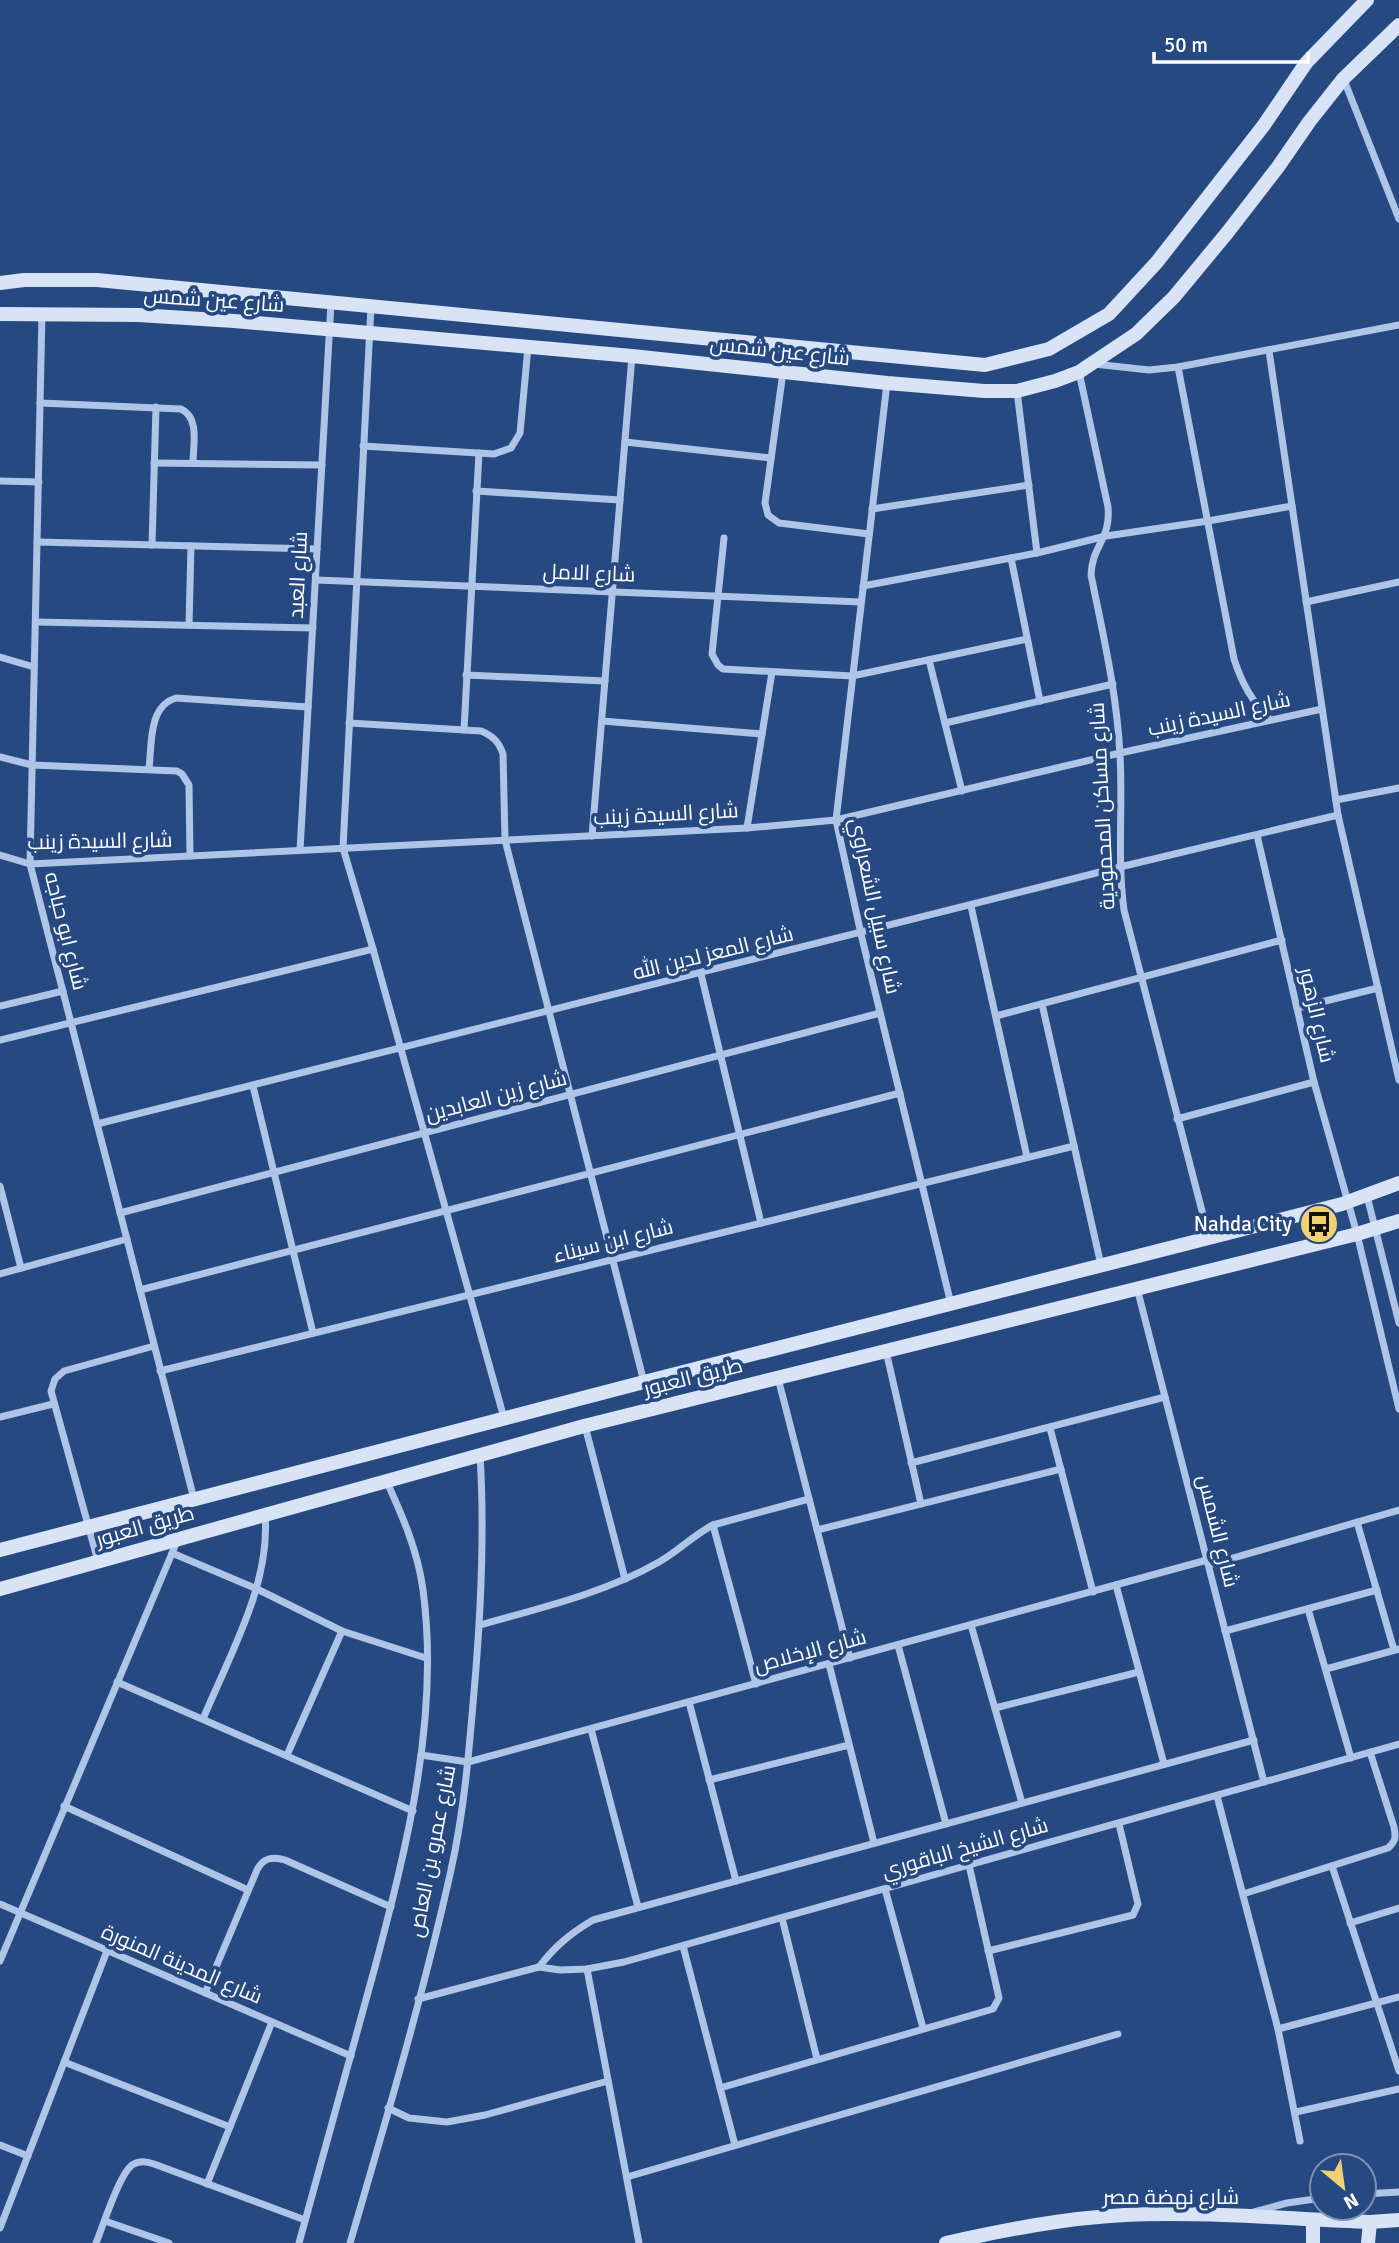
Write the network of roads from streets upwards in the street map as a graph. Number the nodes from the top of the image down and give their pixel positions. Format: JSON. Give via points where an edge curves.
{"nodes":[{"id":1,"x":1367,"y":0,"type":"edge"},
{"id":2,"x":1399,"y":25,"type":"edge"},
{"id":3,"x":1343,"y":79,"type":"junction"},
{"id":4,"x":1399,"y":219,"type":"edge"},
{"id":5,"x":0,"y":283,"type":"edge"},
{"id":6,"x":331,"y":302,"type":"junction"},
{"id":7,"x":371,"y":306,"type":"junction"},
{"id":8,"x":42,"y":313,"type":"junction"},
{"id":9,"x":0,"y":314,"type":"edge"},
{"id":10,"x":1399,"y":326,"type":"edge"},
{"id":11,"x":330,"y":329,"type":"junction"},
{"id":12,"x":369,"y":333,"type":"junction"},
{"id":13,"x":528,"y":347,"type":"junction"},
{"id":14,"x":1269,"y":351,"type":"junction"},
{"id":15,"x":632,"y":356,"type":"junction"},
{"id":16,"x":1094,"y":364,"type":"junction"},
{"id":17,"x":1178,"y":367,"type":"junction"},
{"id":18,"x":783,"y":372,"type":"junction"},
{"id":19,"x":1079,"y":372,"type":"junction"},
{"id":20,"x":887,"y":383,"type":"junction"},
{"id":21,"x":1017,"y":391,"type":"junction"},
{"id":22,"x":40,"y":403,"type":"junction"},
{"id":23,"x":156,"y":407,"type":"junction"},
{"id":24,"x":625,"y":442,"type":"junction"},
{"id":25,"x":363,"y":446,"type":"junction"},
{"id":26,"x":479,"y":453,"type":"junction"},
{"id":27,"x":771,"y":458,"type":"junction"},
{"id":28,"x":154,"y":463,"type":"junction"},
{"id":29,"x":193,"y":463,"type":"junction"},
{"id":30,"x":322,"y":465,"type":"junction"},
{"id":31,"x":0,"y":481,"type":"edge"},
{"id":32,"x":38,"y":482,"type":"junction"},
{"id":33,"x":1029,"y":485,"type":"junction"},
{"id":34,"x":476,"y":491,"type":"junction"},
{"id":35,"x":620,"y":500,"type":"junction"},
{"id":36,"x":1292,"y":506,"type":"junction"},
{"id":37,"x":872,"y":509,"type":"junction"},
{"id":38,"x":1208,"y":521,"type":"junction"},
{"id":39,"x":869,"y":534,"type":"junction"},
{"id":40,"x":1106,"y":536,"type":"junction"},
{"id":41,"x":724,"y":538,"type":"dead end"},
{"id":42,"x":37,"y":542,"type":"junction"},
{"id":43,"x":152,"y":545,"type":"junction"},
{"id":44,"x":191,"y":546,"type":"junction"},
{"id":45,"x":317,"y":549,"type":"junction"},
{"id":46,"x":1037,"y":553,"type":"junction"},
{"id":47,"x":1011,"y":558,"type":"junction"},
{"id":48,"x":316,"y":580,"type":"junction"},
{"id":49,"x":356,"y":581,"type":"junction"},
{"id":50,"x":1399,"y":582,"type":"edge"},
{"id":51,"x":470,"y":586,"type":"junction"},
{"id":52,"x":863,"y":586,"type":"junction"},
{"id":53,"x":613,"y":592,"type":"junction"},
{"id":54,"x":718,"y":596,"type":"junction"},
{"id":55,"x":861,"y":602,"type":"junction"},
{"id":56,"x":1307,"y":602,"type":"junction"},
{"id":57,"x":36,"y":622,"type":"junction"},
{"id":58,"x":189,"y":625,"type":"junction"},
{"id":59,"x":313,"y":628,"type":"junction"},
{"id":60,"x":1027,"y":639,"type":"junction"},
{"id":61,"x":0,"y":657,"type":"edge"},
{"id":62,"x":929,"y":660,"type":"junction"},
{"id":63,"x":34,"y":667,"type":"junction"},
{"id":64,"x":772,"y":672,"type":"junction"},
{"id":65,"x":466,"y":675,"type":"junction"},
{"id":66,"x":852,"y":676,"type":"junction"},
{"id":67,"x":605,"y":681,"type":"junction"},
{"id":68,"x":1113,"y":684,"type":"junction"},
{"id":69,"x":1040,"y":701,"type":"junction"},
{"id":70,"x":308,"y":707,"type":"junction"},
{"id":71,"x":1322,"y":709,"type":"junction"},
{"id":72,"x":1270,"y":720,"type":"junction"},
{"id":73,"x":602,"y":721,"type":"junction"},
{"id":74,"x":349,"y":723,"type":"junction"},
{"id":75,"x":945,"y":723,"type":"junction"},
{"id":76,"x":464,"y":730,"type":"junction"},
{"id":77,"x":762,"y":734,"type":"junction"},
{"id":78,"x":1120,"y":753,"type":"junction"},
{"id":79,"x":0,"y":757,"type":"edge"},
{"id":80,"x":32,"y":765,"type":"junction"},
{"id":81,"x":149,"y":768,"type":"junction"},
{"id":82,"x":1399,"y":788,"type":"edge"},
{"id":83,"x":962,"y":791,"type":"junction"},
{"id":84,"x":1336,"y":800,"type":"junction"},
{"id":85,"x":1338,"y":815,"type":"junction"},
{"id":86,"x":836,"y":820,"type":"junction"},
{"id":87,"x":747,"y":828,"type":"junction"},
{"id":88,"x":592,"y":835,"type":"junction"},
{"id":89,"x":1258,"y":835,"type":"junction"},
{"id":90,"x":505,"y":840,"type":"junction"},
{"id":91,"x":343,"y":848,"type":"junction"},
{"id":92,"x":300,"y":850,"type":"junction"},
{"id":93,"x":0,"y":855,"type":"edge"},
{"id":94,"x":190,"y":856,"type":"junction"},
{"id":95,"x":30,"y":864,"type":"junction"},
{"id":96,"x":1120,"y":867,"type":"junction"},
{"id":97,"x":971,"y":906,"type":"junction"},
{"id":98,"x":861,"y":934,"type":"junction"},
{"id":99,"x":1282,"y":940,"type":"junction"},
{"id":100,"x":373,"y":949,"type":"junction"},
{"id":101,"x":701,"y":974,"type":"junction"},
{"id":102,"x":1140,"y":978,"type":"junction"},
{"id":103,"x":1378,"y":988,"type":"junction"},
{"id":104,"x":63,"y":991,"type":"junction"},
{"id":105,"x":1042,"y":1004,"type":"junction"},
{"id":106,"x":0,"y":1006,"type":"edge"},
{"id":107,"x":1297,"y":1008,"type":"junction"},
{"id":108,"x":549,"y":1012,"type":"junction"},
{"id":109,"x":880,"y":1013,"type":"junction"},
{"id":110,"x":996,"y":1016,"type":"junction"},
{"id":111,"x":71,"y":1023,"type":"junction"},
{"id":112,"x":0,"y":1040,"type":"edge"},
{"id":113,"x":1395,"y":1047,"type":"edge"},
{"id":114,"x":401,"y":1049,"type":"junction"},
{"id":115,"x":720,"y":1055,"type":"junction"},
{"id":116,"x":1399,"y":1080,"type":"edge"},
{"id":117,"x":1314,"y":1082,"type":"junction"},
{"id":118,"x":253,"y":1086,"type":"junction"},
{"id":119,"x":900,"y":1093,"type":"junction"},
{"id":120,"x":570,"y":1094,"type":"junction"},
{"id":121,"x":1177,"y":1119,"type":"junction"},
{"id":122,"x":97,"y":1124,"type":"junction"},
{"id":123,"x":424,"y":1132,"type":"junction"},
{"id":124,"x":740,"y":1134,"type":"junction"},
{"id":125,"x":1074,"y":1146,"type":"junction"},
{"id":126,"x":1027,"y":1157,"type":"junction"},
{"id":127,"x":274,"y":1172,"type":"junction"},
{"id":128,"x":590,"y":1173,"type":"junction"},
{"id":129,"x":922,"y":1183,"type":"junction"},
{"id":130,"x":1399,"y":1184,"type":"edge"},
{"id":131,"x":0,"y":1186,"type":"edge"},
{"id":132,"x":1367,"y":1196,"type":"junction"},
{"id":133,"x":1348,"y":1202,"type":"junction"},
{"id":134,"x":446,"y":1211,"type":"junction"},
{"id":135,"x":120,"y":1213,"type":"junction"},
{"id":136,"x":1399,"y":1221,"type":"edge"},
{"id":137,"x":761,"y":1223,"type":"junction"},
{"id":138,"x":1375,"y":1229,"type":"junction"},
{"id":139,"x":1357,"y":1234,"type":"junction"},
{"id":140,"x":1209,"y":1238,"type":"junction"},
{"id":141,"x":127,"y":1239,"type":"junction"},
{"id":142,"x":293,"y":1251,"type":"junction"},
{"id":143,"x":612,"y":1259,"type":"junction"},
{"id":144,"x":1101,"y":1266,"type":"junction"},
{"id":145,"x":21,"y":1268,"type":"junction"},
{"id":146,"x":0,"y":1274,"type":"edge"},
{"id":147,"x":1137,"y":1288,"type":"junction"},
{"id":148,"x":140,"y":1290,"type":"junction"},
{"id":149,"x":469,"y":1294,"type":"junction"},
{"id":150,"x":951,"y":1304,"type":"junction"},
{"id":151,"x":1399,"y":1323,"type":"edge"},
{"id":152,"x":313,"y":1333,"type":"junction"},
{"id":153,"x":154,"y":1346,"type":"junction"},
{"id":154,"x":886,"y":1351,"type":"junction"},
{"id":155,"x":160,"y":1370,"type":"junction"},
{"id":156,"x":778,"y":1378,"type":"junction"},
{"id":157,"x":644,"y":1382,"type":"junction"},
{"id":158,"x":1165,"y":1397,"type":"junction"},
{"id":159,"x":53,"y":1404,"type":"junction"},
{"id":160,"x":1399,"y":1409,"type":"edge"},
{"id":161,"x":0,"y":1417,"type":"edge"},
{"id":162,"x":504,"y":1418,"type":"junction"},
{"id":163,"x":584,"y":1426,"type":"junction"},
{"id":164,"x":1050,"y":1428,"type":"junction"},
{"id":165,"x":480,"y":1455,"type":"junction"},
{"id":166,"x":911,"y":1463,"type":"junction"},
{"id":167,"x":1061,"y":1469,"type":"junction"},
{"id":168,"x":386,"y":1479,"type":"junction"},
{"id":169,"x":194,"y":1499,"type":"junction"},
{"id":170,"x":809,"y":1499,"type":"junction"},
{"id":171,"x":921,"y":1504,"type":"junction"},
{"id":172,"x":1399,"y":1510,"type":"edge"},
{"id":173,"x":265,"y":1514,"type":"junction"},
{"id":174,"x":1357,"y":1522,"type":"junction"},
{"id":175,"x":713,"y":1525,"type":"junction"},
{"id":176,"x":89,"y":1527,"type":"junction"},
{"id":177,"x":817,"y":1530,"type":"junction"},
{"id":178,"x":178,"y":1539,"type":"junction"},
{"id":179,"x":0,"y":1550,"type":"edge"},
{"id":180,"x":172,"y":1553,"type":"junction"},
{"id":181,"x":98,"y":1561,"type":"junction"},
{"id":182,"x":1208,"y":1563,"type":"junction"},
{"id":183,"x":625,"y":1579,"type":"junction"},
{"id":184,"x":1116,"y":1586,"type":"junction"},
{"id":185,"x":0,"y":1589,"type":"edge"},
{"id":186,"x":257,"y":1589,"type":"junction"},
{"id":187,"x":1377,"y":1590,"type":"junction"},
{"id":188,"x":1093,"y":1592,"type":"junction"},
{"id":189,"x":1308,"y":1609,"type":"junction"},
{"id":190,"x":480,"y":1625,"type":"junction"},
{"id":191,"x":971,"y":1625,"type":"junction"},
{"id":192,"x":342,"y":1631,"type":"junction"},
{"id":193,"x":1225,"y":1631,"type":"junction"},
{"id":194,"x":898,"y":1645,"type":"junction"},
{"id":195,"x":1396,"y":1650,"type":"edge"},
{"id":196,"x":426,"y":1658,"type":"junction"},
{"id":197,"x":850,"y":1658,"type":"junction"},
{"id":198,"x":829,"y":1664,"type":"junction"},
{"id":199,"x":1326,"y":1669,"type":"junction"},
{"id":200,"x":1139,"y":1672,"type":"junction"},
{"id":201,"x":117,"y":1682,"type":"junction"},
{"id":202,"x":756,"y":1684,"type":"junction"},
{"id":203,"x":689,"y":1702,"type":"junction"},
{"id":204,"x":995,"y":1708,"type":"junction"},
{"id":205,"x":203,"y":1719,"type":"junction"},
{"id":206,"x":591,"y":1729,"type":"junction"},
{"id":207,"x":1254,"y":1740,"type":"junction"},
{"id":208,"x":1399,"y":1744,"type":"edge"},
{"id":209,"x":849,"y":1745,"type":"junction"},
{"id":210,"x":1370,"y":1752,"type":"junction"},
{"id":211,"x":287,"y":1755,"type":"junction"},
{"id":212,"x":421,"y":1755,"type":"junction"},
{"id":213,"x":1350,"y":1758,"type":"junction"},
{"id":214,"x":468,"y":1762,"type":"junction"},
{"id":215,"x":1164,"y":1764,"type":"junction"},
{"id":216,"x":709,"y":1780,"type":"junction"},
{"id":217,"x":1264,"y":1782,"type":"junction"},
{"id":218,"x":1217,"y":1796,"type":"junction"},
{"id":219,"x":1022,"y":1803,"type":"junction"},
{"id":220,"x":64,"y":1807,"type":"junction"},
{"id":221,"x":414,"y":1811,"type":"junction"},
{"id":222,"x":946,"y":1824,"type":"junction"},
{"id":223,"x":1119,"y":1824,"type":"junction"},
{"id":224,"x":874,"y":1843,"type":"junction"},
{"id":225,"x":969,"y":1865,"type":"junction"},
{"id":226,"x":1332,"y":1866,"type":"junction"},
{"id":227,"x":736,"y":1881,"type":"junction"},
{"id":228,"x":885,"y":1889,"type":"junction"},
{"id":229,"x":248,"y":1890,"type":"junction"},
{"id":230,"x":1242,"y":1894,"type":"junction"},
{"id":231,"x":0,"y":1904,"type":"edge"},
{"id":232,"x":391,"y":1907,"type":"junction"},
{"id":233,"x":638,"y":1907,"type":"junction"},
{"id":234,"x":1399,"y":1908,"type":"edge"},
{"id":235,"x":19,"y":1912,"type":"junction"},
{"id":236,"x":782,"y":1918,"type":"junction"},
{"id":237,"x":1350,"y":1923,"type":"junction"},
{"id":238,"x":683,"y":1946,"type":"junction"},
{"id":239,"x":107,"y":1951,"type":"junction"},
{"id":240,"x":988,"y":1951,"type":"junction"},
{"id":241,"x":0,"y":1961,"type":"edge"},
{"id":242,"x":539,"y":1967,"type":"junction"},
{"id":243,"x":587,"y":1969,"type":"junction"},
{"id":244,"x":205,"y":1993,"type":"junction"},
{"id":245,"x":1399,"y":1997,"type":"edge"},
{"id":246,"x":418,"y":1999,"type":"junction"},
{"id":247,"x":1377,"y":2003,"type":"junction"},
{"id":248,"x":272,"y":2022,"type":"junction"},
{"id":249,"x":923,"y":2028,"type":"junction"},
{"id":250,"x":1278,"y":2029,"type":"junction"},
{"id":251,"x":1118,"y":2034,"type":"dead end"},
{"id":252,"x":351,"y":2056,"type":"junction"},
{"id":253,"x":817,"y":2059,"type":"junction"},
{"id":254,"x":64,"y":2062,"type":"junction"},
{"id":255,"x":1399,"y":2071,"type":"edge"},
{"id":256,"x":608,"y":2081,"type":"junction"},
{"id":257,"x":720,"y":2088,"type":"junction"},
{"id":258,"x":1399,"y":2089,"type":"edge"},
{"id":259,"x":388,"y":2108,"type":"junction"},
{"id":260,"x":1296,"y":2112,"type":"junction"},
{"id":261,"x":230,"y":2127,"type":"junction"},
{"id":262,"x":1300,"y":2141,"type":"dead end"},
{"id":263,"x":0,"y":2145,"type":"edge"},
{"id":264,"x":736,"y":2145,"type":"junction"},
{"id":265,"x":28,"y":2156,"type":"junction"},
{"id":266,"x":626,"y":2177,"type":"junction"},
{"id":267,"x":207,"y":2184,"type":"junction"},
{"id":268,"x":1399,"y":2192,"type":"edge"},
{"id":269,"x":1378,"y":2193,"type":"edge"},
{"id":270,"x":1308,"y":2200,"type":"edge"},
{"id":271,"x":1237,"y":2217,"type":"junction"},
{"id":272,"x":305,"y":2220,"type":"junction"},
{"id":273,"x":1308,"y":2220,"type":"edge"},
{"id":274,"x":1399,"y":2220,"type":"edge"},
{"id":275,"x":105,"y":2221,"type":"junction"},
{"id":276,"x":1378,"y":2221,"type":"edge"},
{"id":277,"x":1313,"y":2222,"type":"edge"},
{"id":278,"x":1370,"y":2222,"type":"edge"},
{"id":279,"x":0,"y":2228,"type":"edge"},
{"id":280,"x":96,"y":2243,"type":"edge"},
{"id":281,"x":169,"y":2243,"type":"edge"},
{"id":282,"x":299,"y":2243,"type":"edge"},
{"id":283,"x":350,"y":2243,"type":"edge"},
{"id":284,"x":639,"y":2243,"type":"edge"},
{"id":285,"x":946,"y":2243,"type":"edge"},
{"id":286,"x":1313,"y":2243,"type":"edge"},
{"id":287,"x":1368,"y":2243,"type":"edge"}],
"edges":[{"from":1,"to":7,"type":"street","name":"شارع عين شمس","via":[[1306,63],[1264,125],[1157,262],[1109,314],[1049,349],[985,365]]},
{"from":2,"to":3,"type":"street","name":"شارع عين شمس"},
{"from":3,"to":4,"type":"street"},
{"from":3,"to":16,"type":"street","name":"شارع عين شمس","via":[[1174,297],[1136,334]]},
{"from":5,"to":6,"type":"street","name":"شارع عين شمس","via":[[97,280]]},
{"from":6,"to":7,"type":"street","name":"شارع عين شمس"},
{"from":6,"to":11,"type":"street","name":"شارع العبد"},
{"from":7,"to":12,"type":"street"},
{"from":8,"to":9,"type":"street","name":"شارع عين شمس"},
{"from":8,"to":11,"type":"street","name":"شارع عين شمس"},
{"from":8,"to":22,"type":"street","name":"شارع ابو حباجه"},
{"from":10,"to":14,"type":"street"},
{"from":11,"to":12,"type":"street","name":"شارع عين شمس"},
{"from":11,"to":30,"type":"street","name":"شارع العبد"},
{"from":12,"to":13,"type":"street","name":"شارع عين شمس"},
{"from":12,"to":25,"type":"street"},
{"from":13,"to":15,"type":"street","name":"شارع عين شمس"},
{"from":13,"to":26,"type":"street","via":[[517,441],[503,452]]},
{"from":14,"to":17,"type":"street"},
{"from":14,"to":36,"type":"street"},
{"from":15,"to":18,"type":"street","name":"شارع عين شمس"},
{"from":15,"to":24,"type":"street"},
{"from":16,"to":17,"type":"street","via":[[1149,370]]},
{"from":16,"to":19,"type":"street","name":"شارع عين شمس"},
{"from":17,"to":38,"type":"street"},
{"from":18,"to":20,"type":"street","name":"شارع عين شمس"},
{"from":18,"to":27,"type":"street"},
{"from":19,"to":21,"type":"street","name":"شارع عين شمس"},
{"from":19,"to":40,"type":"street","name":"شارع مساكن المحمودية","via":[[1108,507]]},
{"from":20,"to":21,"type":"street","name":"شارع عين شمس"},
{"from":20,"to":37,"type":"street","name":"شارع سبيل الشعراوي"},
{"from":21,"to":33,"type":"street"},
{"from":22,"to":23,"type":"street"},
{"from":22,"to":32,"type":"street","name":"شارع ابو حباجه"},
{"from":23,"to":28,"type":"street"},
{"from":23,"to":29,"type":"street","via":[[181,408],[190,414]]},
{"from":24,"to":27,"type":"street"},
{"from":24,"to":35,"type":"street"},
{"from":25,"to":26,"type":"street"},
{"from":25,"to":49,"type":"street"},
{"from":26,"to":34,"type":"street"},
{"from":27,"to":39,"type":"street","via":[[765,509],[773,520]]},
{"from":28,"to":29,"type":"street"},
{"from":28,"to":43,"type":"street"},
{"from":29,"to":30,"type":"street"},
{"from":30,"to":45,"type":"street","name":"شارع العبد"},
{"from":31,"to":32,"type":"street"},
{"from":32,"to":42,"type":"street","name":"شارع ابو حباجه"},
{"from":33,"to":37,"type":"street"},
{"from":33,"to":46,"type":"street"},
{"from":34,"to":35,"type":"street"},
{"from":34,"to":51,"type":"street"},
{"from":35,"to":53,"type":"street"},
{"from":36,"to":38,"type":"street"},
{"from":36,"to":56,"type":"street"},
{"from":37,"to":39,"type":"street","name":"شارع سبيل الشعراوي"},
{"from":38,"to":40,"type":"street"},
{"from":38,"to":72,"type":"street","via":[[1237,671],[1254,703]]},
{"from":39,"to":52,"type":"street","name":"شارع سبيل الشعراوي"},
{"from":40,"to":46,"type":"street"},
{"from":40,"to":68,"type":"street","name":"شارع مساكن المحمودية","via":[[1091,561],[1091,575]]},
{"from":41,"to":54,"type":"street"},
{"from":42,"to":43,"type":"street"},
{"from":42,"to":57,"type":"street","name":"شارع ابو حباجه"},
{"from":43,"to":44,"type":"street"},
{"from":44,"to":45,"type":"street"},
{"from":44,"to":58,"type":"street"},
{"from":45,"to":48,"type":"street","name":"شارع العبد"},
{"from":46,"to":47,"type":"street"},
{"from":47,"to":52,"type":"street"},
{"from":47,"to":60,"type":"street"},
{"from":48,"to":49,"type":"street","name":"شارع الامل"},
{"from":48,"to":59,"type":"street","name":"شارع العبد"},
{"from":49,"to":51,"type":"street","name":"شارع الامل"},
{"from":49,"to":74,"type":"street"},
{"from":50,"to":56,"type":"street"},
{"from":51,"to":53,"type":"street","name":"شارع الامل"},
{"from":51,"to":65,"type":"street"},
{"from":52,"to":55,"type":"street","name":"شارع سبيل الشعراوي"},
{"from":53,"to":54,"type":"street","name":"شارع الامل"},
{"from":53,"to":67,"type":"street"},
{"from":54,"to":55,"type":"street","name":"شارع الامل"},
{"from":54,"to":64,"type":"street","via":[[714,660],[729,671]]},
{"from":55,"to":66,"type":"street","name":"شارع سبيل الشعراوي"},
{"from":56,"to":71,"type":"street"},
{"from":57,"to":58,"type":"street"},
{"from":57,"to":63,"type":"street","name":"شارع ابو حباجه"},
{"from":58,"to":59,"type":"street"},
{"from":59,"to":70,"type":"street","name":"شارع العبد"},
{"from":60,"to":62,"type":"street"},
{"from":60,"to":69,"type":"street"},
{"from":61,"to":63,"type":"street"},
{"from":62,"to":66,"type":"street"},
{"from":62,"to":75,"type":"street"},
{"from":63,"to":80,"type":"street","name":"شارع ابو حباجه"},
{"from":64,"to":66,"type":"street"},
{"from":64,"to":77,"type":"street"},
{"from":65,"to":67,"type":"street"},
{"from":65,"to":76,"type":"street"},
{"from":66,"to":86,"type":"street","name":"شارع سبيل الشعراوي"},
{"from":67,"to":73,"type":"street"},
{"from":68,"to":69,"type":"street"},
{"from":68,"to":78,"type":"street","name":"شارع مساكن المحمودية"},
{"from":69,"to":75,"type":"street"},
{"from":70,"to":81,"type":"street","via":[[169,700],[156,716]]},
{"from":70,"to":92,"type":"street","name":"شارع العبد"},
{"from":71,"to":72,"type":"street","name":"شارع السيدة زينب"},
{"from":71,"to":84,"type":"street"},
{"from":72,"to":78,"type":"street","name":"شارع السيدة زينب"},
{"from":73,"to":77,"type":"street"},
{"from":73,"to":88,"type":"street"},
{"from":74,"to":76,"type":"street"},
{"from":74,"to":91,"type":"street"},
{"from":75,"to":83,"type":"street"},
{"from":76,"to":90,"type":"street","via":[[489,734],[503,754]]},
{"from":77,"to":87,"type":"street"},
{"from":78,"to":83,"type":"street","name":"شارع السيدة زينب"},
{"from":78,"to":96,"type":"street","name":"شارع مساكن المحمودية"},
{"from":79,"to":80,"type":"street"},
{"from":80,"to":81,"type":"street"},
{"from":80,"to":95,"type":"street","name":"شارع ابو حباجه"},
{"from":81,"to":94,"type":"street","via":[[177,771],[187,779]]},
{"from":82,"to":84,"type":"street"},
{"from":83,"to":86,"type":"street","name":"شارع السيدة زينب"},
{"from":84,"to":85,"type":"street"},
{"from":85,"to":89,"type":"street","name":"شارع المعز لدين الله"},
{"from":85,"to":103,"type":"street"},
{"from":86,"to":87,"type":"street","name":"شارع السيدة زينب"},
{"from":86,"to":98,"type":"street","name":"شارع سبيل الشعراوي"},
{"from":87,"to":88,"type":"street","name":"شارع السيدة زينب"},
{"from":88,"to":90,"type":"street","name":"شارع السيدة زينب"},
{"from":89,"to":96,"type":"street","name":"شارع المعز لدين الله"},
{"from":89,"to":99,"type":"street","name":"شارع الزهور"},
{"from":90,"to":91,"type":"street","name":"شارع السيدة زينب"},
{"from":90,"to":108,"type":"street"},
{"from":91,"to":92,"type":"street","name":"شارع السيدة زينب"},
{"from":91,"to":100,"type":"street"},
{"from":92,"to":94,"type":"street","name":"شارع السيدة زينب"},
{"from":93,"to":95,"type":"street","name":"شارع السيدة زينب"},
{"from":94,"to":95,"type":"street","name":"شارع السيدة زينب"},
{"from":95,"to":104,"type":"street","name":"شارع ابو حباجه"},
{"from":96,"to":97,"type":"street","name":"شارع المعز لدين الله"},
{"from":96,"to":102,"type":"street","name":"شارع مساكن المحمودية","via":[[1124,910]]},
{"from":97,"to":98,"type":"street","name":"شارع المعز لدين الله"},
{"from":97,"to":110,"type":"street"},
{"from":98,"to":101,"type":"street","name":"شارع المعز لدين الله"},
{"from":98,"to":109,"type":"street","name":"شارع سبيل الشعراوي"},
{"from":99,"to":102,"type":"street"},
{"from":99,"to":107,"type":"street","name":"شارع الزهور"},
{"from":100,"to":111,"type":"street"},
{"from":100,"to":114,"type":"street"},
{"from":101,"to":108,"type":"street","name":"شارع المعز لدين الله"},
{"from":101,"to":115,"type":"street"},
{"from":102,"to":105,"type":"street"},
{"from":102,"to":121,"type":"street","name":"شارع مساكن المحمودية"},
{"from":103,"to":107,"type":"street"},
{"from":103,"to":113,"type":"street"},
{"from":104,"to":106,"type":"street"},
{"from":104,"to":111,"type":"street","name":"شارع ابو حباجه"},
{"from":105,"to":110,"type":"street"},
{"from":105,"to":125,"type":"street"},
{"from":107,"to":117,"type":"street","name":"شارع الزهور"},
{"from":108,"to":114,"type":"street","name":"شارع المعز لدين الله"},
{"from":108,"to":120,"type":"street"},
{"from":109,"to":115,"type":"street","name":"شارع زين العابدين"},
{"from":109,"to":119,"type":"street","name":"شارع سبيل الشعراوي"},
{"from":110,"to":126,"type":"street"},
{"from":111,"to":112,"type":"street"},
{"from":111,"to":122,"type":"street","name":"شارع ابو حباجه"},
{"from":113,"to":116,"type":"street"},
{"from":114,"to":118,"type":"street","name":"شارع المعز لدين الله"},
{"from":114,"to":123,"type":"street"},
{"from":115,"to":120,"type":"street","name":"شارع زين العابدين"},
{"from":115,"to":124,"type":"street"},
{"from":117,"to":121,"type":"street"},
{"from":117,"to":133,"type":"street","name":"شارع الزهور"},
{"from":118,"to":122,"type":"street","name":"شارع المعز لدين الله"},
{"from":118,"to":127,"type":"street"},
{"from":119,"to":124,"type":"street"},
{"from":119,"to":129,"type":"street","name":"شارع سبيل الشعراوي"},
{"from":120,"to":123,"type":"street","name":"شارع زين العابدين"},
{"from":120,"to":128,"type":"street"},
{"from":121,"to":140,"type":"street","name":"شارع مساكن المحمودية"},
{"from":122,"to":135,"type":"street","name":"شارع ابو حباجه"},
{"from":123,"to":127,"type":"street","name":"شارع زين العابدين"},
{"from":123,"to":134,"type":"street"},
{"from":124,"to":128,"type":"street"},
{"from":124,"to":137,"type":"street"},
{"from":125,"to":126,"type":"street","name":"شارع ابن سيناء"},
{"from":125,"to":144,"type":"street"},
{"from":126,"to":129,"type":"street","name":"شارع ابن سيناء"},
{"from":127,"to":135,"type":"street","name":"شارع زين العابدين"},
{"from":127,"to":142,"type":"street"},
{"from":128,"to":134,"type":"street"},
{"from":128,"to":143,"type":"street"},
{"from":129,"to":137,"type":"street","name":"شارع ابن سيناء"},
{"from":129,"to":150,"type":"street","name":"شارع سبيل الشعراوي"},
{"from":130,"to":132,"type":"street","name":"طريق العبور"},
{"from":131,"to":145,"type":"street"},
{"from":132,"to":133,"type":"street","name":"طريق العبور"},
{"from":132,"to":138,"type":"street"},
{"from":133,"to":139,"type":"street","name":"شارع الزهور"},
{"from":133,"to":140,"type":"street","name":"طريق العبور"},
{"from":134,"to":142,"type":"street"},
{"from":134,"to":149,"type":"street"},
{"from":135,"to":141,"type":"street","name":"شارع ابو حباجه"},
{"from":136,"to":138,"type":"street","name":"طريق العبور"},
{"from":137,"to":143,"type":"street","name":"شارع ابن سيناء"},
{"from":138,"to":139,"type":"street","name":"طريق العبور"},
{"from":138,"to":151,"type":"street"},
{"from":139,"to":147,"type":"street","name":"طريق العبور"},
{"from":139,"to":160,"type":"street","name":"شارع الزهور"},
{"from":140,"to":144,"type":"street","name":"طريق العبور"},
{"from":141,"to":145,"type":"street"},
{"from":141,"to":148,"type":"street","name":"شارع ابو حباجه"},
{"from":142,"to":148,"type":"street"},
{"from":142,"to":152,"type":"street"},
{"from":143,"to":149,"type":"street","name":"شارع ابن سيناء"},
{"from":143,"to":157,"type":"street"},
{"from":144,"to":150,"type":"street","name":"طريق العبور"},
{"from":145,"to":146,"type":"street"},
{"from":147,"to":154,"type":"street","name":"طريق العبور"},
{"from":147,"to":158,"type":"street","name":"شارع الشمس"},
{"from":148,"to":153,"type":"street","name":"شارع ابو حباجه"},
{"from":149,"to":152,"type":"street","name":"شارع ابن سيناء"},
{"from":149,"to":162,"type":"street"},
{"from":150,"to":157,"type":"street","name":"طريق العبور"},
{"from":152,"to":155,"type":"street","name":"شارع ابن سيناء"},
{"from":153,"to":155,"type":"street","name":"شارع ابو حباجه"},
{"from":153,"to":159,"type":"street","via":[[64,1371],[55,1379]]},
{"from":154,"to":156,"type":"street","name":"طريق العبور"},
{"from":154,"to":166,"type":"street"},
{"from":155,"to":169,"type":"street","name":"شارع ابو حباجه"},
{"from":156,"to":163,"type":"street","name":"طريق العبور"},
{"from":156,"to":170,"type":"street"},
{"from":157,"to":162,"type":"street","name":"طريق العبور"},
{"from":158,"to":164,"type":"street"},
{"from":158,"to":182,"type":"street","name":"شارع الشمس"},
{"from":159,"to":161,"type":"street"},
{"from":159,"to":176,"type":"street"},
{"from":162,"to":169,"type":"street","name":"طريق العبور"},
{"from":163,"to":165,"type":"street","name":"طريق العبور"},
{"from":163,"to":183,"type":"street"},
{"from":164,"to":166,"type":"street"},
{"from":164,"to":167,"type":"street"},
{"from":165,"to":168,"type":"street","name":"طريق العبور"},
{"from":165,"to":190,"type":"street","name":"شارع عمرو بن العاص","via":[[484,1520]]},
{"from":166,"to":171,"type":"street"},
{"from":167,"to":171,"type":"street"},
{"from":167,"to":188,"type":"street"},
{"from":168,"to":173,"type":"street","name":"طريق العبور"},
{"from":168,"to":196,"type":"street","name":"شارع عمرو بن العاص","via":[[420,1575]]},
{"from":169,"to":176,"type":"street","name":"طريق العبور"},
{"from":170,"to":175,"type":"street"},
{"from":170,"to":177,"type":"street"},
{"from":171,"to":177,"type":"street"},
{"from":172,"to":174,"type":"street","name":"شارع الإخلاص"},
{"from":173,"to":178,"type":"street","name":"طريق العبور"},
{"from":173,"to":186,"type":"street","via":[[265,1552]]},
{"from":174,"to":182,"type":"street","name":"شارع الإخلاص"},
{"from":174,"to":187,"type":"street"},
{"from":175,"to":183,"type":"street","via":[[660,1562]]},
{"from":175,"to":202,"type":"street"},
{"from":176,"to":179,"type":"street","name":"طريق العبور"},
{"from":176,"to":181,"type":"street"},
{"from":177,"to":197,"type":"street"},
{"from":178,"to":180,"type":"street"},
{"from":178,"to":181,"type":"street","name":"طريق العبور"},
{"from":180,"to":186,"type":"street"},
{"from":180,"to":201,"type":"street"},
{"from":181,"to":185,"type":"street","name":"طريق العبور"},
{"from":182,"to":184,"type":"street","name":"شارع الإخلاص"},
{"from":182,"to":193,"type":"street","name":"شارع الشمس"},
{"from":183,"to":190,"type":"street"},
{"from":184,"to":188,"type":"street","name":"شارع الإخلاص"},
{"from":184,"to":200,"type":"street"},
{"from":186,"to":192,"type":"street"},
{"from":186,"to":205,"type":"street"},
{"from":187,"to":189,"type":"street"},
{"from":187,"to":195,"type":"street"},
{"from":188,"to":191,"type":"street","name":"شارع الإخلاص"},
{"from":189,"to":193,"type":"street"},
{"from":189,"to":199,"type":"street"},
{"from":190,"to":214,"type":"street","name":"شارع عمرو بن العاص"},
{"from":191,"to":194,"type":"street","name":"شارع الإخلاص"},
{"from":191,"to":204,"type":"street"},
{"from":192,"to":196,"type":"street"},
{"from":192,"to":211,"type":"street"},
{"from":193,"to":207,"type":"street","name":"شارع الشمس"},
{"from":194,"to":197,"type":"street","name":"شارع الإخلاص"},
{"from":194,"to":222,"type":"street"},
{"from":195,"to":199,"type":"street"},
{"from":196,"to":212,"type":"street","name":"شارع عمرو بن العاص"},
{"from":197,"to":198,"type":"street","name":"شارع الإخلاص"},
{"from":198,"to":202,"type":"street","name":"شارع الإخلاص"},
{"from":198,"to":209,"type":"street"},
{"from":199,"to":213,"type":"street"},
{"from":200,"to":204,"type":"street"},
{"from":200,"to":215,"type":"street"},
{"from":201,"to":205,"type":"street"},
{"from":201,"to":220,"type":"street"},
{"from":202,"to":203,"type":"street","name":"شارع الإخلاص"},
{"from":203,"to":206,"type":"street","name":"شارع الإخلاص"},
{"from":203,"to":216,"type":"street"},
{"from":204,"to":219,"type":"street"},
{"from":205,"to":211,"type":"street"},
{"from":206,"to":214,"type":"street","name":"شارع الإخلاص"},
{"from":206,"to":233,"type":"street"},
{"from":207,"to":215,"type":"street","name":"شارع الشيخ الباقوري"},
{"from":207,"to":217,"type":"street","name":"شارع الشمس"},
{"from":208,"to":210,"type":"street","name":"شارع الشيخ الباقوري"},
{"from":209,"to":216,"type":"street"},
{"from":209,"to":224,"type":"street"},
{"from":210,"to":213,"type":"street","name":"شارع الشيخ الباقوري"},
{"from":210,"to":226,"type":"street","via":[[1396,1837],[1388,1848]]},
{"from":211,"to":221,"type":"street"},
{"from":212,"to":214,"type":"street","name":"شارع الإخلاص"},
{"from":212,"to":221,"type":"street","name":"شارع عمرو بن العاص"},
{"from":213,"to":217,"type":"street","name":"شارع الشيخ الباقوري"},
{"from":214,"to":246,"type":"street","name":"شارع عمرو بن العاص","via":[[451,1869]]},
{"from":215,"to":219,"type":"street","name":"شارع الشيخ الباقوري"},
{"from":216,"to":227,"type":"street"},
{"from":217,"to":218,"type":"street","name":"شارع الشيخ الباقوري"},
{"from":218,"to":223,"type":"street","name":"شارع الشيخ الباقوري"},
{"from":218,"to":230,"type":"street"},
{"from":219,"to":222,"type":"street","name":"شارع الشيخ الباقوري"},
{"from":220,"to":229,"type":"street"},
{"from":220,"to":235,"type":"street"},
{"from":221,"to":232,"type":"street","name":"شارع عمرو بن العاص"},
{"from":222,"to":224,"type":"street","name":"شارع الشيخ الباقوري"},
{"from":223,"to":225,"type":"street","name":"شارع الشيخ الباقوري"},
{"from":223,"to":240,"type":"street","via":[[1138,1904],[1133,1915]]},
{"from":224,"to":227,"type":"street","name":"شارع الشيخ الباقوري"},
{"from":225,"to":228,"type":"street","name":"شارع الشيخ الباقوري"},
{"from":225,"to":240,"type":"street"},
{"from":226,"to":230,"type":"street"},
{"from":226,"to":237,"type":"street"},
{"from":227,"to":233,"type":"street","name":"شارع الشيخ الباقوري"},
{"from":228,"to":236,"type":"street","name":"شارع الشيخ الباقوري"},
{"from":228,"to":249,"type":"street"},
{"from":229,"to":232,"type":"street","via":[[260,1864],[278,1858]]},
{"from":229,"to":244,"type":"street"},
{"from":230,"to":250,"type":"street"},
{"from":231,"to":235,"type":"street","name":"شارع المدينة المنورة"},
{"from":232,"to":252,"type":"street","name":"شارع عمرو بن العاص"},
{"from":233,"to":242,"type":"street","name":"شارع الشيخ الباقوري","via":[[593,1920],[572,1932]]},
{"from":234,"to":237,"type":"street"},
{"from":235,"to":239,"type":"street","name":"شارع المدينة المنورة"},
{"from":235,"to":241,"type":"street"},
{"from":236,"to":238,"type":"street","name":"شارع الشيخ الباقوري"},
{"from":236,"to":253,"type":"street"},
{"from":237,"to":247,"type":"street"},
{"from":238,"to":243,"type":"street","name":"شارع الشيخ الباقوري"},
{"from":238,"to":257,"type":"street"},
{"from":239,"to":244,"type":"street","name":"شارع المدينة المنورة"},
{"from":239,"to":254,"type":"street"},
{"from":240,"to":249,"type":"street","via":[[999,1998],[996,2006]]},
{"from":242,"to":243,"type":"street","name":"شارع الشيخ الباقوري"},
{"from":242,"to":246,"type":"street","name":"شارع الشيخ الباقوري"},
{"from":243,"to":256,"type":"street"},
{"from":244,"to":248,"type":"street","name":"شارع المدينة المنورة"},
{"from":245,"to":247,"type":"street"},
{"from":246,"to":259,"type":"street","name":"شارع عمرو بن العاص"},
{"from":247,"to":250,"type":"street"},
{"from":247,"to":255,"type":"street"},
{"from":248,"to":252,"type":"street","name":"شارع المدينة المنورة"},
{"from":248,"to":261,"type":"street"},
{"from":249,"to":253,"type":"street"},
{"from":250,"to":260,"type":"street"},
{"from":251,"to":264,"type":"street"},
{"from":252,"to":272,"type":"street","name":"شارع عمرو بن العاص"},
{"from":253,"to":257,"type":"street"},
{"from":254,"to":261,"type":"street"},
{"from":254,"to":265,"type":"street"},
{"from":256,"to":259,"type":"street","via":[[447,2122],[409,2118]]},
{"from":256,"to":266,"type":"street"},
{"from":257,"to":264,"type":"street"},
{"from":258,"to":260,"type":"street"},
{"from":259,"to":283,"type":"street","name":"شارع عمرو بن العاص"},
{"from":260,"to":262,"type":"street"},
{"from":261,"to":267,"type":"street"},
{"from":263,"to":265,"type":"street"},
{"from":264,"to":266,"type":"street"},
{"from":265,"to":279,"type":"street"},
{"from":266,"to":284,"type":"street"},
{"from":267,"to":272,"type":"street"},
{"from":267,"to":275,"type":"street","via":[[138,2162],[126,2171]]},
{"from":268,"to":269,"type":"street"},
{"from":270,"to":271,"type":"street"},
{"from":271,"to":273,"type":"street","name":"شارع نهضة مصر"},
{"from":271,"to":285,"type":"street","name":"شارع نهضة مصر","via":[[1122,2215],[1062,2221]]},
{"from":272,"to":282,"type":"street","name":"شارع عمرو بن العاص"},
{"from":274,"to":276,"type":"street","name":"شارع نهضة مصر"},
{"from":275,"to":280,"type":"street"},
{"from":275,"to":281,"type":"street"},
{"from":277,"to":286,"type":"street"},
{"from":278,"to":287,"type":"street"}]}
